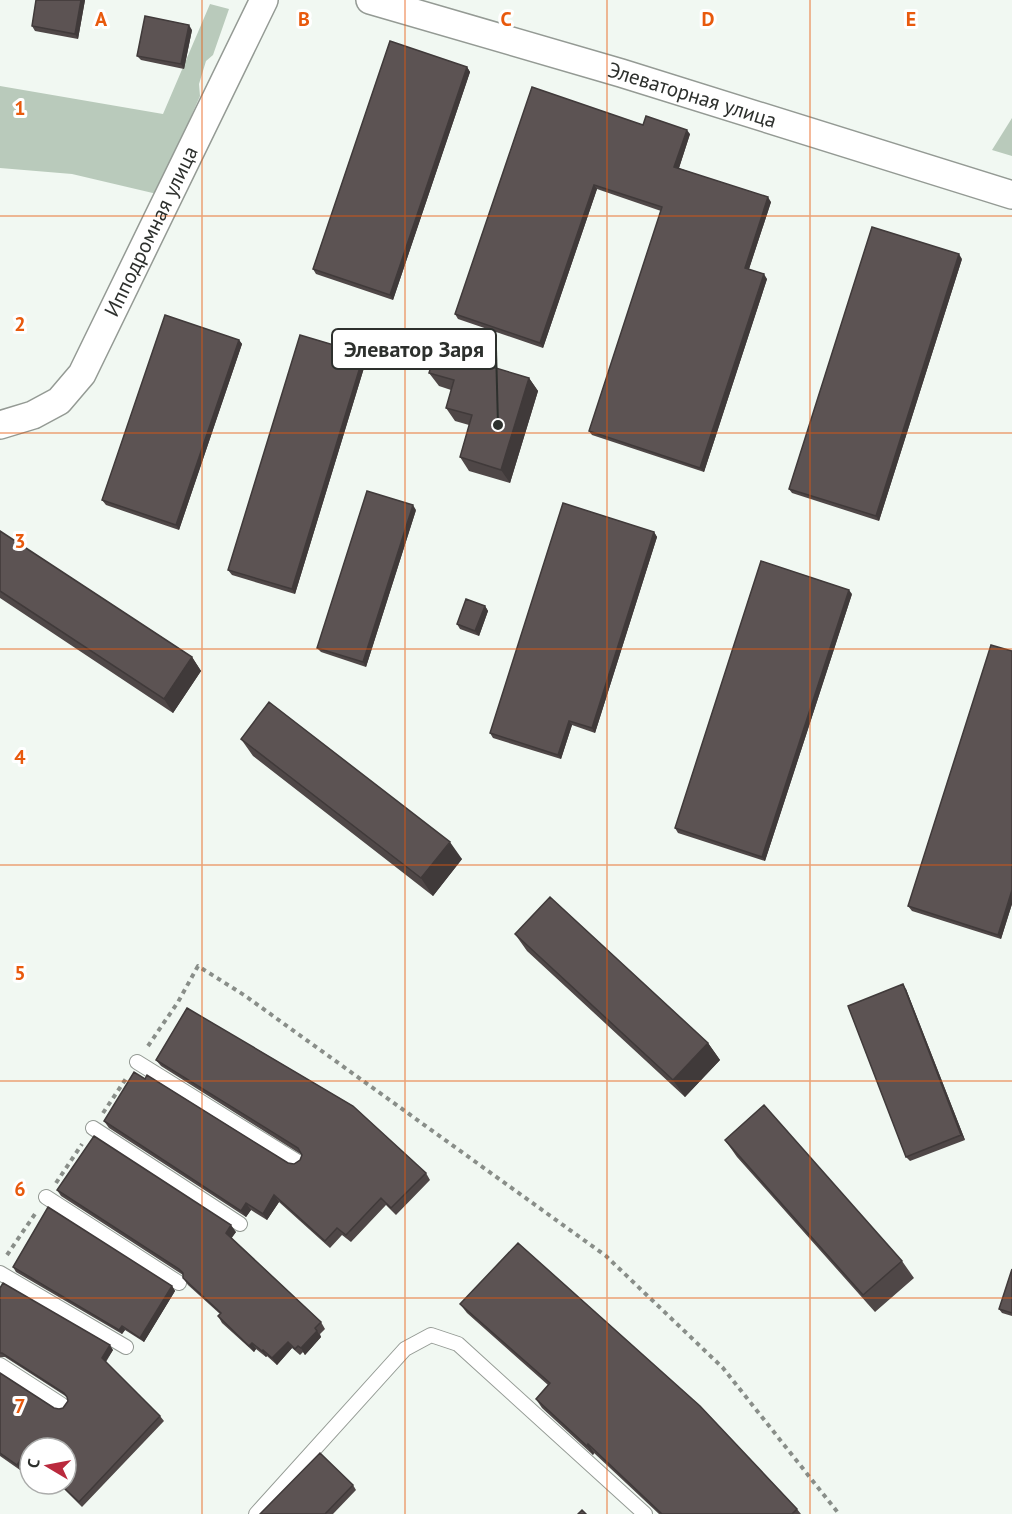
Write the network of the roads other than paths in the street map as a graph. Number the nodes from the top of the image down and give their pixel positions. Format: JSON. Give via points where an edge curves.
{"nodes":[{"id":1,"x":264,"y":0,"type":"edge"},
{"id":2,"x":370,"y":0,"type":"edge"},
{"id":3,"x":1012,"y":195,"type":"edge"},
{"id":4,"x":0,"y":425,"type":"edge"},
{"id":5,"x":137,"y":1062,"type":"road end"},
{"id":6,"x":93,"y":1128,"type":"road end"},
{"id":7,"x":298,"y":1162,"type":"edge"},
{"id":8,"x":46,"y":1197,"type":"road end"},
{"id":9,"x":240,"y":1224,"type":"dead end"},
{"id":10,"x":0,"y":1273,"type":"edge"},
{"id":11,"x":179,"y":1283,"type":"dead end"},
{"id":12,"x":126,"y":1347,"type":"dead end"},
{"id":13,"x":0,"y":1365,"type":"edge"},
{"id":14,"x":62,"y":1406,"type":"edge"},
{"id":15,"x":256,"y":1514,"type":"edge"},
{"id":16,"x":645,"y":1514,"type":"edge"}],
"edges":[{"from":1,"to":4,"type":"street","name":"Ипподромная улица","via":[[82,374],[58,401],[33,415]]},
{"from":2,"to":3,"type":"street","name":"Элеваторная улица","via":[[621,73]]},
{"from":5,"to":7,"type":"lane"},
{"from":6,"to":9,"type":"lane"},
{"from":8,"to":11,"type":"lane"},
{"from":10,"to":12,"type":"lane"},
{"from":13,"to":14,"type":"lane"},
{"from":15,"to":16,"type":"lane","via":[[405,1348],[431,1335],[458,1344]]}]}
